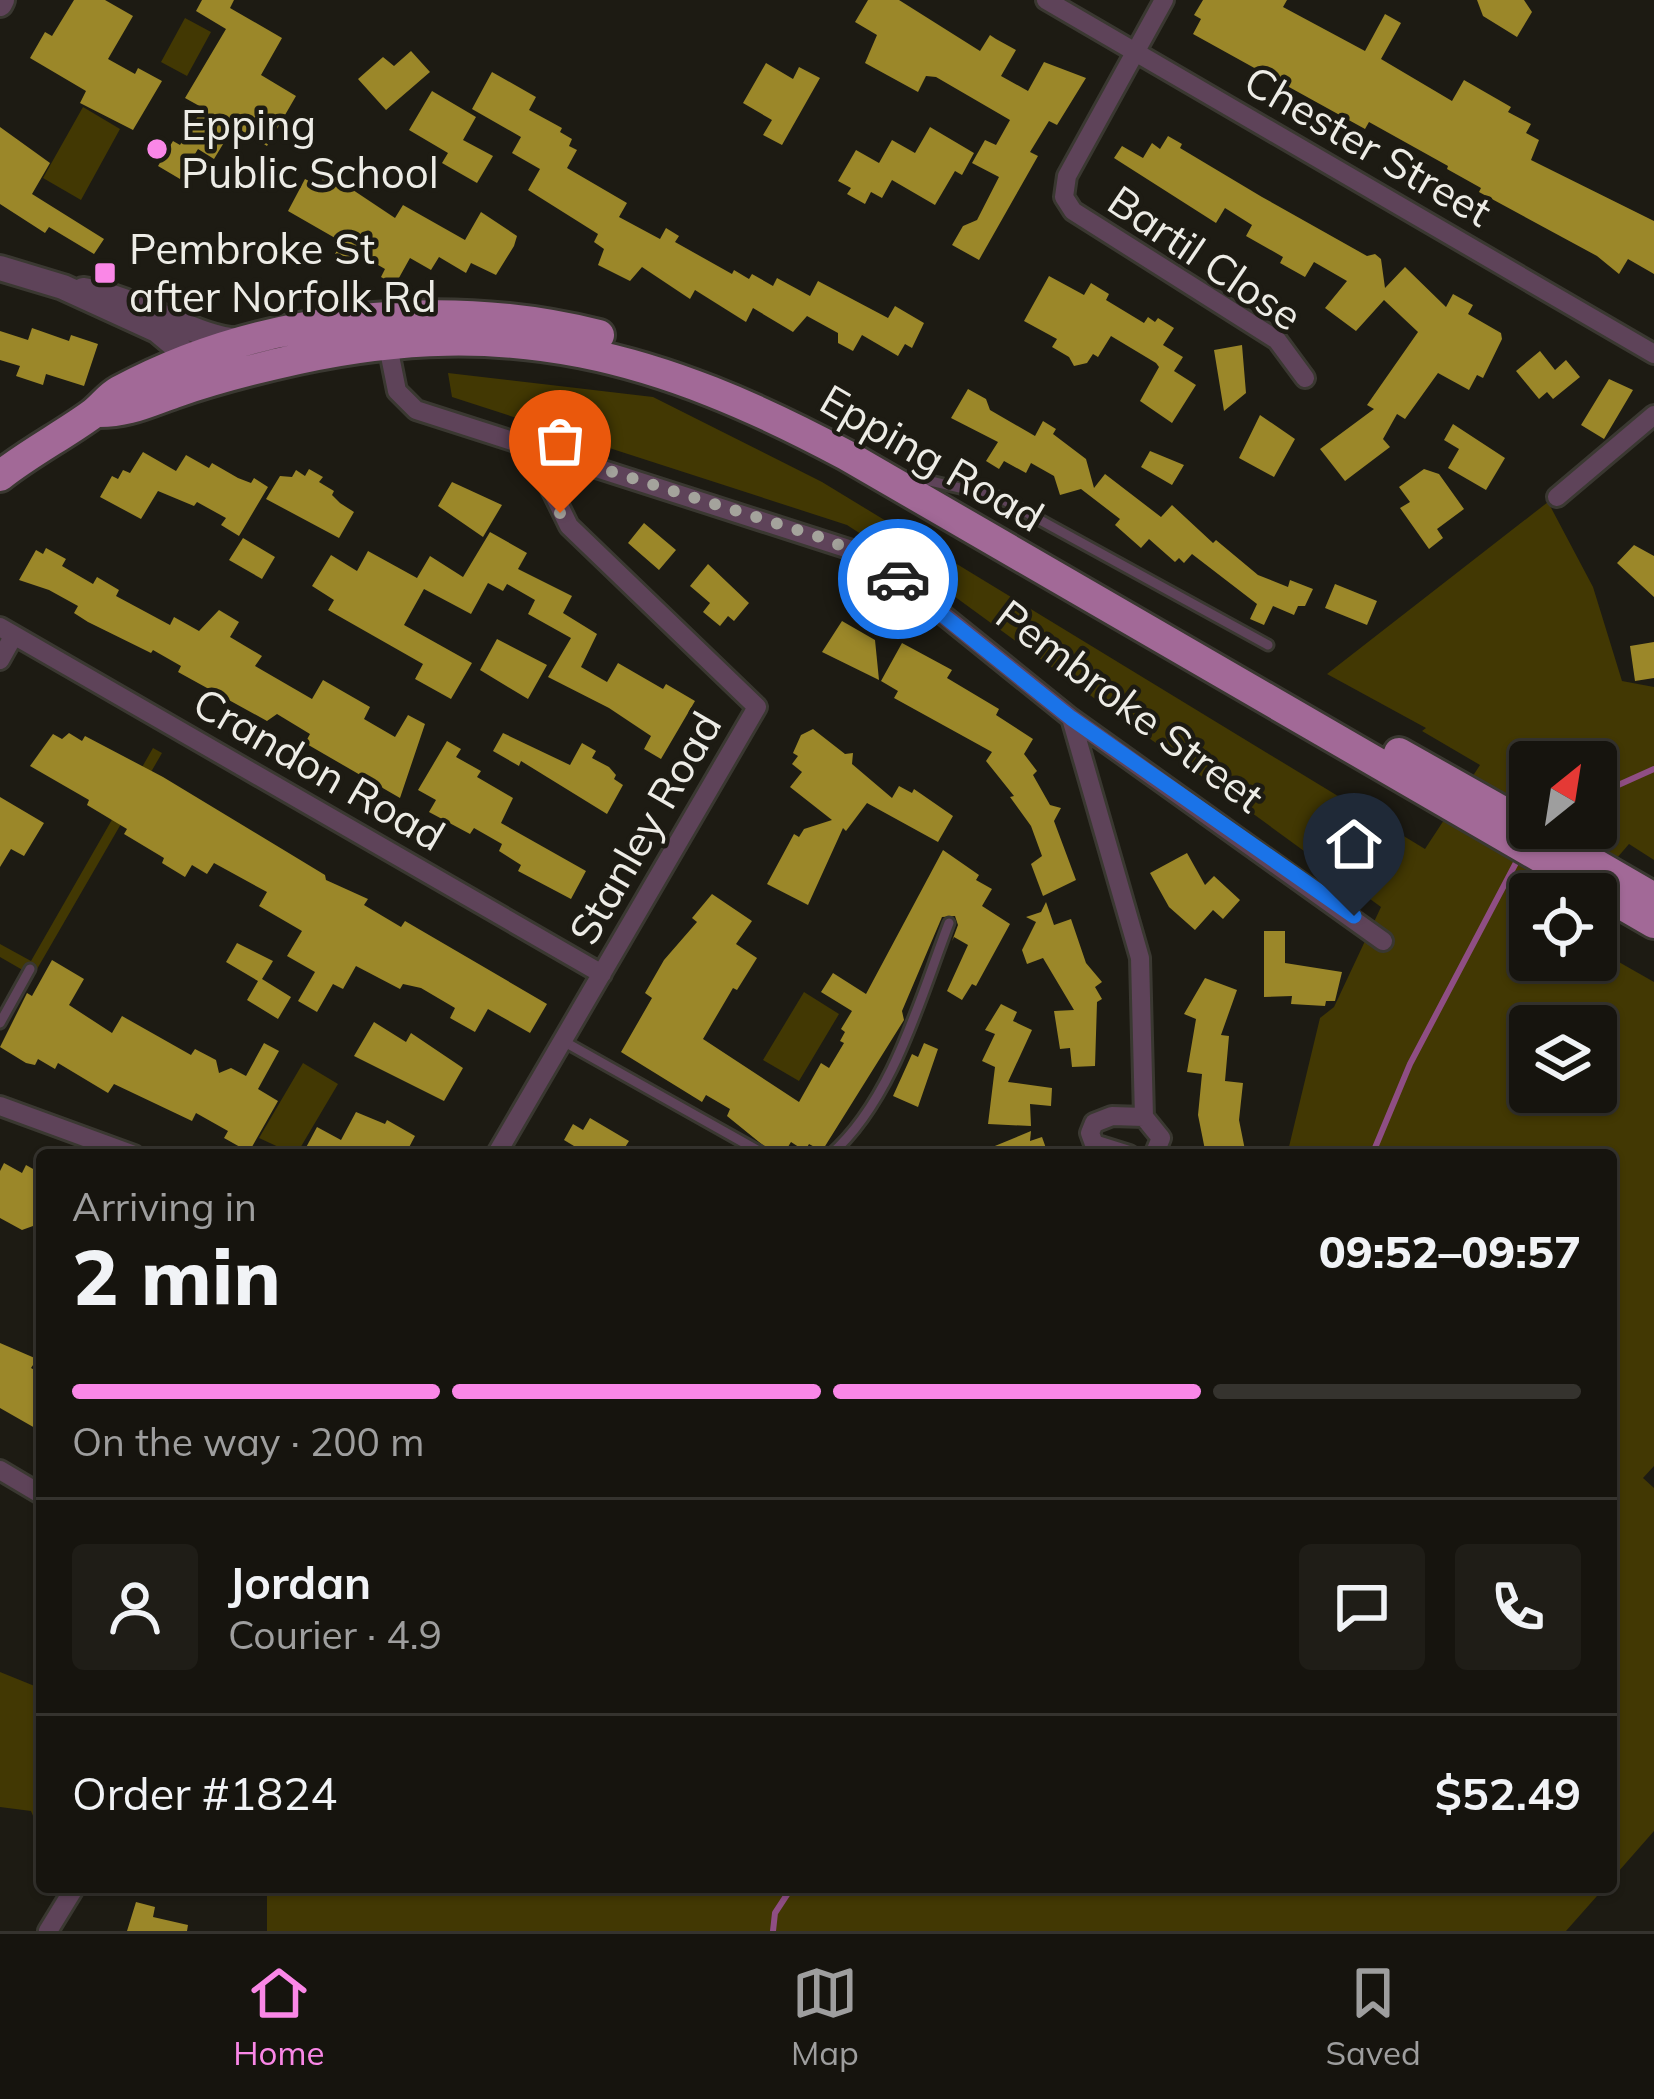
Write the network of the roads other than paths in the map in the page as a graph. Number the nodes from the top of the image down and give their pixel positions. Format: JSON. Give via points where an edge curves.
{"nodes":[{"id":1,"x":1046,"y":0,"type":"edge"},
{"id":2,"x":1163,"y":0,"type":"edge"},
{"id":3,"x":1134,"y":51,"type":"junction"},
{"id":4,"x":0,"y":268,"type":"edge"},
{"id":5,"x":63,"y":287,"type":"junction"},
{"id":6,"x":256,"y":338,"type":"junction"},
{"id":7,"x":388,"y":346,"type":"junction"},
{"id":8,"x":1654,"y":354,"type":"edge"},
{"id":9,"x":205,"y":370,"type":"junction"},
{"id":10,"x":1305,"y":378,"type":"dead end"},
{"id":11,"x":1654,"y":416,"type":"edge"},
{"id":12,"x":549,"y":452,"type":"junction"},
{"id":13,"x":0,"y":476,"type":"edge"},
{"id":14,"x":922,"y":479,"type":"junction"},
{"id":15,"x":1557,"y":497,"type":"dead end"},
{"id":16,"x":7,"y":631,"type":"edge"},
{"id":17,"x":1268,"y":645,"type":"dead end"},
{"id":18,"x":0,"y":660,"type":"edge"},
{"id":19,"x":1071,"y":718,"type":"junction"},
{"id":20,"x":1444,"y":791,"type":"junction"},
{"id":21,"x":1509,"y":818,"type":"edge"},
{"id":22,"x":1561,"y":849,"type":"edge"},
{"id":23,"x":1590,"y":873,"type":"edge"},
{"id":24,"x":1594,"y":873,"type":"edge"},
{"id":25,"x":1617,"y":886,"type":"edge"},
{"id":26,"x":1617,"y":891,"type":"edge"},
{"id":27,"x":1654,"y":898,"type":"edge"},
{"id":28,"x":949,"y":923,"type":"dead end"},
{"id":29,"x":1654,"y":923,"type":"edge"},
{"id":30,"x":1383,"y":941,"type":"dead end"},
{"id":31,"x":30,"y":969,"type":"dead end"},
{"id":32,"x":602,"y":974,"type":"junction"},
{"id":33,"x":0,"y":1023,"type":"edge"},
{"id":34,"x":563,"y":1041,"type":"junction"},
{"id":35,"x":0,"y":1106,"type":"edge"},
{"id":36,"x":1144,"y":1117,"type":"junction"},
{"id":37,"x":118,"y":1149,"type":"edge"},
{"id":38,"x":500,"y":1149,"type":"edge"},
{"id":39,"x":753,"y":1149,"type":"edge"},
{"id":40,"x":835,"y":1149,"type":"edge"},
{"id":41,"x":1110,"y":1149,"type":"edge"},
{"id":42,"x":1158,"y":1149,"type":"edge"},
{"id":43,"x":0,"y":1470,"type":"edge"},
{"id":44,"x":36,"y":1491,"type":"edge"},
{"id":45,"x":71,"y":1893,"type":"edge"},
{"id":46,"x":48,"y":1931,"type":"edge"}],
"edges":[{"from":1,"to":3,"type":"street","name":"Chester Street"},
{"from":2,"to":3,"type":"street"},
{"from":3,"to":8,"type":"street","name":"Chester Street"},
{"from":3,"to":10,"type":"street","name":"Bartil Close","via":[[1064,196],[1073,211],[1277,340]]},
{"from":4,"to":5,"type":"street"},
{"from":5,"to":6,"type":"street","via":[[115,294],[210,337]]},
{"from":5,"to":9,"type":"street","via":[[157,329]]},
{"from":6,"to":9,"type":"main road","name":"Epping Road"},
{"from":6,"to":14,"type":"main road","name":"Epping Road","via":[[411,317],[579,330],[773,395]]},
{"from":7,"to":9,"type":"main road","name":"Epping Road"},
{"from":7,"to":12,"type":"street","name":"Pembroke Street","via":[[394,382],[409,406]]},
{"from":7,"to":20,"type":"main road","name":"Epping Road","via":[[583,350],[736,398]]},
{"from":9,"to":13,"type":"main road","name":"Epping Road","via":[[114,393]]},
{"from":11,"to":15,"type":"street"},
{"from":12,"to":19,"type":"street","name":"Pembroke Street","via":[[857,553]]},
{"from":12,"to":32,"type":"street","name":"Stanley Road","via":[[547,481],[569,526],[757,706]]},
{"from":14,"to":17,"type":"lane","via":[[998,497]]},
{"from":14,"to":20,"type":"main road","name":"Epping Road"},
{"from":16,"to":18,"type":"street"},
{"from":16,"to":32,"type":"street","name":"Crandon Road"},
{"from":19,"to":30,"type":"street","name":"Pembroke Street"},
{"from":19,"to":36,"type":"street","via":[[1140,958]]},
{"from":20,"to":21,"type":"main road","name":"Epping Road"},
{"from":20,"to":23,"type":"main road","name":"Epping Road"},
{"from":22,"to":24,"type":"main road","name":"Epping Road"},
{"from":25,"to":27,"type":"main road","name":"Epping Road"},
{"from":26,"to":29,"type":"main road","name":"Epping Road"},
{"from":28,"to":40,"type":"lane","via":[[922,1009]]},
{"from":31,"to":33,"type":"lane"},
{"from":32,"to":34,"type":"street","name":"Stanley Road"},
{"from":34,"to":38,"type":"street","name":"Stanley Road"},
{"from":34,"to":39,"type":"lane"},
{"from":35,"to":37,"type":"street"},
{"from":36,"to":41,"type":"street","via":[[1100,1118],[1091,1128],[1094,1144]]},
{"from":36,"to":42,"type":"street","via":[[1160,1133]]},
{"from":43,"to":44,"type":"street"},
{"from":45,"to":46,"type":"street"}]}
